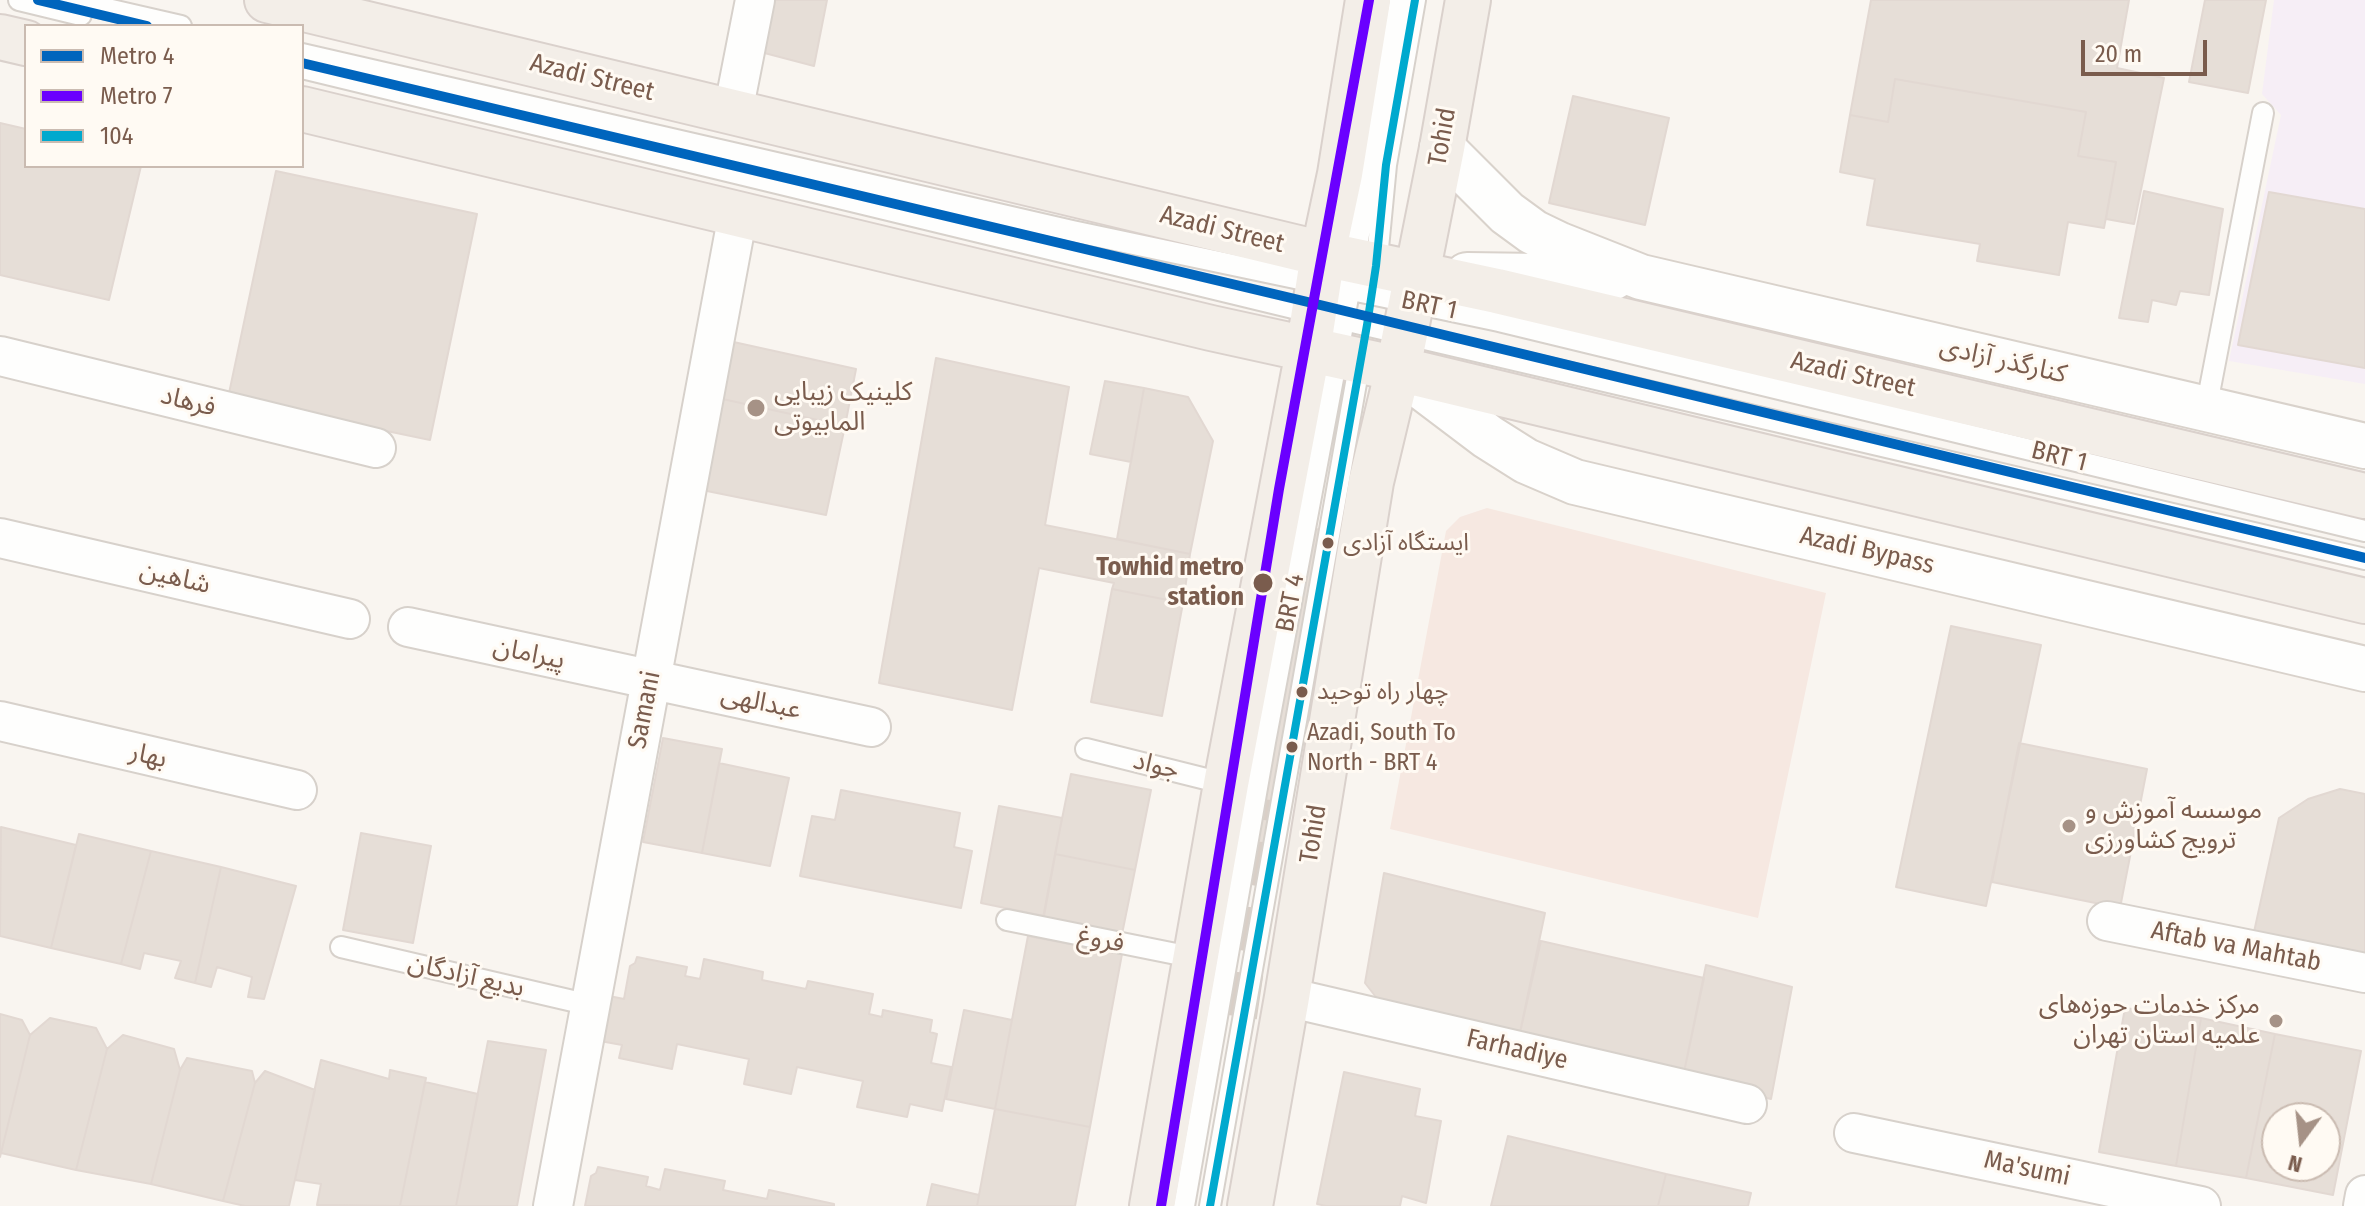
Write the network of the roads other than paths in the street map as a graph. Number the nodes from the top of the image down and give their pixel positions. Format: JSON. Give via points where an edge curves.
{"nodes":[{"id":1,"x":19,"y":0,"type":"edge"},
{"id":2,"x":68,"y":0,"type":"edge"},
{"id":3,"x":267,"y":0,"type":"edge"},
{"id":4,"x":755,"y":0,"type":"edge"},
{"id":5,"x":1368,"y":0,"type":"edge"},
{"id":6,"x":1400,"y":0,"type":"edge"},
{"id":7,"x":1415,"y":0,"type":"edge"},
{"id":8,"x":1468,"y":0,"type":"edge"},
{"id":9,"x":118,"y":24,"type":"edge"},
{"id":10,"x":172,"y":24,"type":"edge"},
{"id":11,"x":0,"y":37,"type":"edge"},
{"id":12,"x":24,"y":43,"type":"edge"},
{"id":13,"x":304,"y":54,"type":"edge"},
{"id":14,"x":304,"y":68,"type":"edge"},
{"id":15,"x":304,"y":109,"type":"edge"},
{"id":16,"x":733,"y":112,"type":"junction"},
{"id":17,"x":2263,"y":113,"type":"dead end"},
{"id":18,"x":1442,"y":148,"type":"junction"},
{"id":19,"x":738,"y":214,"type":"junction"},
{"id":20,"x":1641,"y":277,"type":"junction"},
{"id":21,"x":1360,"y":310,"type":"junction"},
{"id":22,"x":0,"y":356,"type":"edge"},
{"id":23,"x":2206,"y":409,"type":"junction"},
{"id":24,"x":2365,"y":446,"type":"edge"},
{"id":25,"x":376,"y":448,"type":"dead end"},
{"id":26,"x":2365,"y":496,"type":"edge"},
{"id":27,"x":2365,"y":531,"type":"edge"},
{"id":28,"x":0,"y":538,"type":"edge"},
{"id":29,"x":2365,"y":559,"type":"edge"},
{"id":30,"x":2365,"y":601,"type":"edge"},
{"id":31,"x":350,"y":619,"type":"dead end"},
{"id":32,"x":408,"y":627,"type":"dead end"},
{"id":33,"x":2365,"y":669,"type":"edge"},
{"id":34,"x":651,"y":680,"type":"junction"},
{"id":35,"x":0,"y":721,"type":"edge"},
{"id":36,"x":871,"y":727,"type":"dead end"},
{"id":37,"x":1086,"y":749,"type":"dead end"},
{"id":38,"x":1226,"y":784,"type":"junction"},
{"id":39,"x":297,"y":790,"type":"dead end"},
{"id":40,"x":1007,"y":920,"type":"dead end"},
{"id":41,"x":2107,"y":921,"type":"dead end"},
{"id":42,"x":341,"y":947,"type":"dead end"},
{"id":43,"x":1196,"y":958,"type":"junction"},
{"id":44,"x":2365,"y":973,"type":"edge"},
{"id":45,"x":1287,"y":997,"type":"junction"},
{"id":46,"x":590,"y":1005,"type":"junction"},
{"id":47,"x":1747,"y":1104,"type":"dead end"},
{"id":48,"x":1854,"y":1133,"type":"dead end"},
{"id":49,"x":2365,"y":1195,"type":"edge"},
{"id":50,"x":553,"y":1206,"type":"edge"},
{"id":51,"x":1152,"y":1206,"type":"edge"},
{"id":52,"x":1184,"y":1206,"type":"edge"},
{"id":53,"x":1210,"y":1206,"type":"edge"},
{"id":54,"x":1250,"y":1206,"type":"edge"},
{"id":55,"x":2201,"y":1206,"type":"edge"},
{"id":56,"x":2363,"y":1206,"type":"edge"}],
"edges":[{"from":1,"to":9,"type":"lane"},
{"from":2,"to":10,"type":"lane"},
{"from":3,"to":16,"type":"main road","name":"Azadi Street"},
{"from":4,"to":16,"type":"street"},
{"from":5,"to":21,"type":"main road","name":"Tohid","via":[[1340,174]]},
{"from":6,"to":21,"type":"lane","name":"BRT 4"},
{"from":7,"to":21,"type":"lane"},
{"from":8,"to":18,"type":"main road","name":"Tohid"},
{"from":11,"to":12,"type":"main road"},
{"from":13,"to":21,"type":"lane","name":"BRT 1","via":[[1072,231]]},
{"from":14,"to":21,"type":"lane","name":"BRT 1"},
{"from":15,"to":19,"type":"main road","name":"Azadi Street"},
{"from":16,"to":21,"type":"main road","name":"Azadi Street"},
{"from":17,"to":23,"type":"lane"},
{"from":18,"to":20,"type":"main road","via":[[1533,232]]},
{"from":18,"to":21,"type":"main road","name":"Tohid"},
{"from":19,"to":21,"type":"main road","name":"Azadi Street"},
{"from":19,"to":34,"type":"street","name":"Samani"},
{"from":20,"to":21,"type":"main road"},
{"from":20,"to":23,"type":"main road","name":"کنارگذر آزادی"},
{"from":21,"to":26,"type":"main road","name":"Azadi Street","via":[[1528,298]]},
{"from":21,"to":27,"type":"lane","name":"BRT 1","via":[[1514,324]]},
{"from":21,"to":29,"type":"lane","name":"BRT 1","via":[[1698,401]]},
{"from":21,"to":30,"type":"main road","name":"Azadi Street"},
{"from":21,"to":33,"type":"main road","name":"Azadi Bypass","via":[[1488,437],[1575,482]]},
{"from":21,"to":38,"type":"main road","name":"Tohid"},
{"from":21,"to":45,"type":"main road","name":"Tohid","via":[[1371,482]]},
{"from":21,"to":52,"type":"lane","name":"BRT 4","via":[[1265,742]]},
{"from":21,"to":53,"type":"lane"},
{"from":22,"to":25,"type":"street","name":"فرهاد"},
{"from":23,"to":24,"type":"main road","name":"کنارگذر آزادی"},
{"from":28,"to":31,"type":"street","name":"شاهین"},
{"from":32,"to":34,"type":"street","name":"پیرامان"},
{"from":34,"to":36,"type":"street","name":"عبدالهی"},
{"from":34,"to":46,"type":"street","name":"Samani"},
{"from":35,"to":39,"type":"street","name":"بهار"},
{"from":37,"to":38,"type":"lane","name":"جواد"},
{"from":38,"to":43,"type":"main road","name":"Tohid"},
{"from":40,"to":43,"type":"lane","name":"فروغ"},
{"from":41,"to":44,"type":"street","name":"Aftab va Mahtab"},
{"from":42,"to":46,"type":"lane","name":"بدیع آزادگان"},
{"from":43,"to":51,"type":"main road","name":"Tohid"},
{"from":45,"to":47,"type":"street","name":"Farhadiye"},
{"from":45,"to":54,"type":"main road","name":"Tohid"},
{"from":46,"to":50,"type":"street","name":"Samani"},
{"from":48,"to":55,"type":"street","name":"Ma'sumi"},
{"from":49,"to":56,"type":"street"}]}
